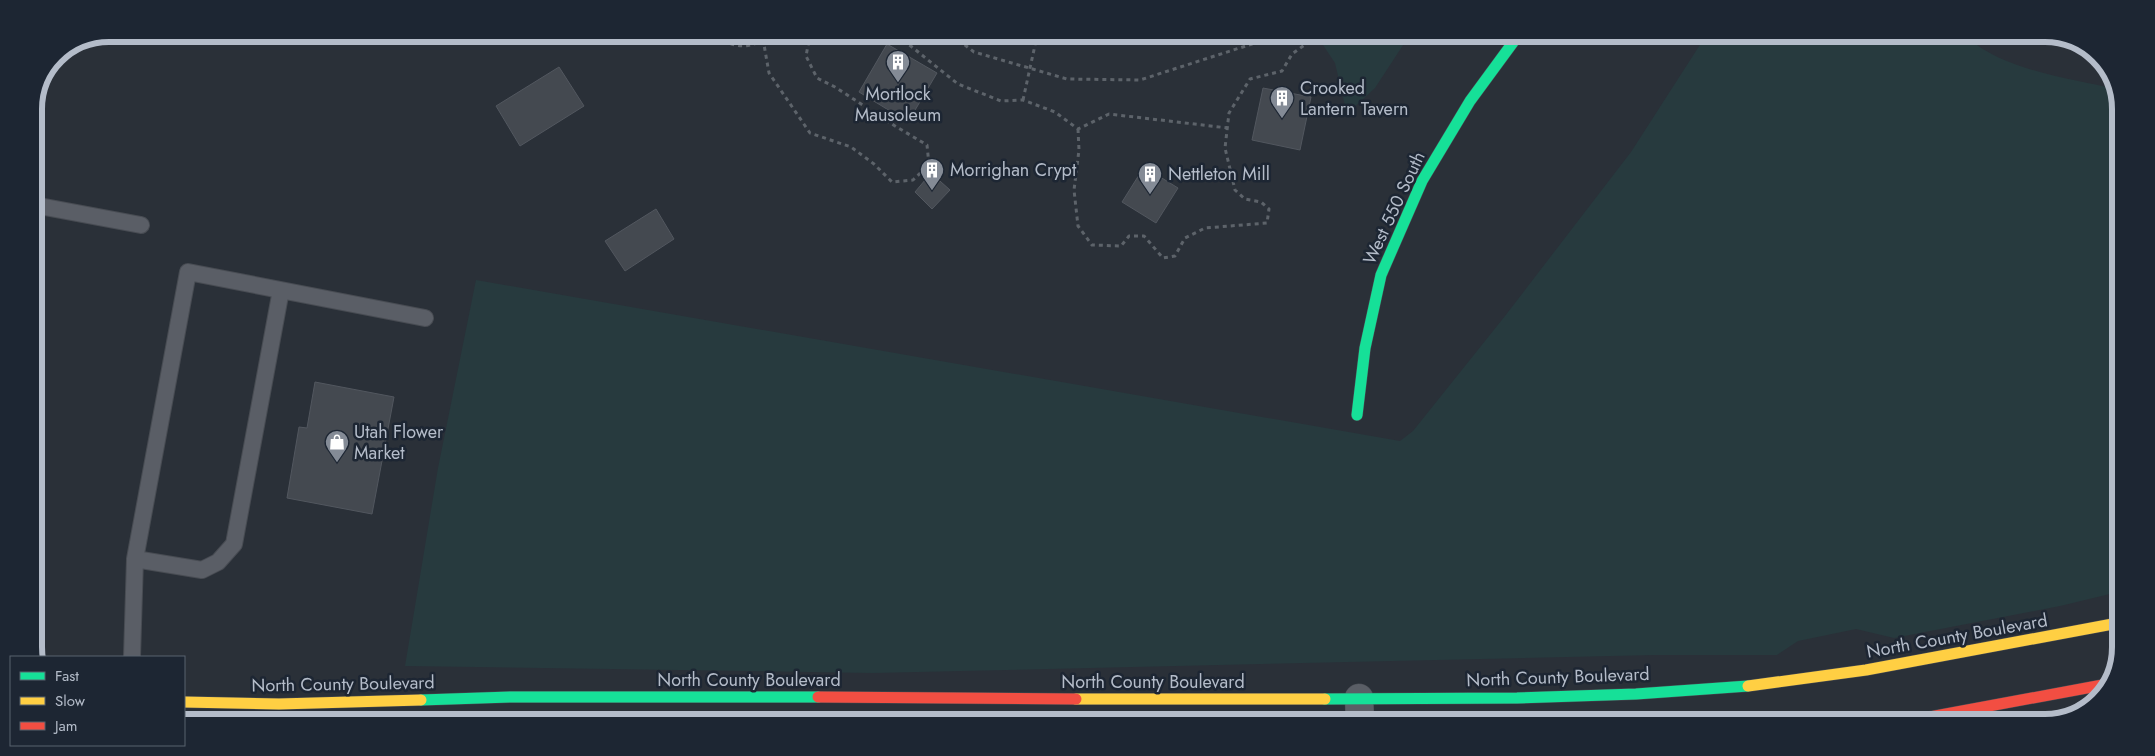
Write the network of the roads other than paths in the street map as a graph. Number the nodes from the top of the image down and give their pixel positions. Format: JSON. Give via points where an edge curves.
{"nodes":[{"id":1,"x":1512,"y":43,"type":"edge"},
{"id":2,"x":43,"y":207,"type":"edge"},
{"id":3,"x":140,"y":225,"type":"dead end"},
{"id":4,"x":281,"y":290,"type":"junction"},
{"id":5,"x":425,"y":318,"type":"dead end"},
{"id":6,"x":1357,"y":415,"type":"dead end"},
{"id":7,"x":135,"y":559,"type":"junction"},
{"id":8,"x":2112,"y":624,"type":"edge"},
{"id":9,"x":132,"y":656,"type":"edge"},
{"id":10,"x":2100,"y":685,"type":"edge"},
{"id":11,"x":185,"y":702,"type":"edge"},
{"id":12,"x":1359,"y":709,"type":"edge"},
{"id":13,"x":1946,"y":714,"type":"edge"}],
"edges":[{"from":1,"to":6,"type":"main road","name":"West 550 South","via":[[1470,101],[1422,181],[1381,276],[1365,348]]},
{"from":2,"to":3,"type":"lane"},
{"from":4,"to":5,"type":"lane"},
{"from":4,"to":7,"type":"lane","via":[[234,544],[218,562],[202,570]]},
{"from":4,"to":7,"type":"lane","via":[[188,272]]},
{"from":7,"to":9,"type":"lane"},
{"from":8,"to":12,"type":"main road","name":"North County Boulevard","via":[[1885,667],[1757,685]]},
{"from":10,"to":13,"type":"main road"},
{"from":11,"to":12,"type":"main road","name":"North County Boulevard","via":[[279,704],[511,697],[848,697],[1134,700]]}]}
